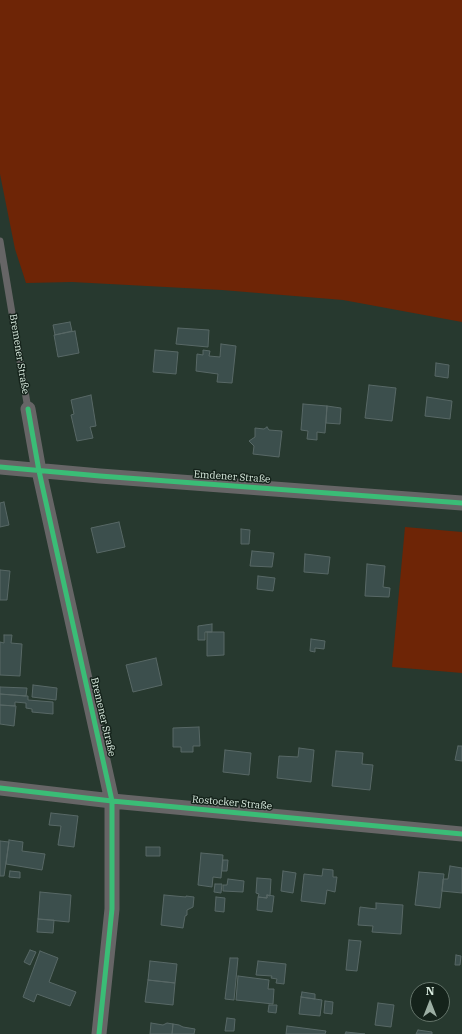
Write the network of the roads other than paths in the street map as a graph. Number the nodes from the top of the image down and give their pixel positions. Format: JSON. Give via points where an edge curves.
{"nodes":[{"id":1,"x":0,"y":241,"type":"edge"},
{"id":2,"x":28,"y":409,"type":"joint"},
{"id":3,"x":0,"y":467,"type":"edge"},
{"id":4,"x":39,"y":471,"type":"junction"},
{"id":5,"x":462,"y":503,"type":"edge"},
{"id":6,"x":0,"y":788,"type":"edge"},
{"id":7,"x":112,"y":801,"type":"junction"},
{"id":8,"x":462,"y":834,"type":"edge"},
{"id":9,"x":100,"y":1034,"type":"edge"}],
"edges":[{"from":1,"to":2,"type":"lane","name":"Bremener Straße"},
{"from":2,"to":4,"type":"street","name":"Bremener Straße"},
{"from":3,"to":4,"type":"street","name":"Emdener Straße"},
{"from":4,"to":5,"type":"street","name":"Emdener Straße"},
{"from":4,"to":7,"type":"street","name":"Bremener Straße"},
{"from":6,"to":7,"type":"street","name":"Rostocker Straße"},
{"from":7,"to":8,"type":"street","name":"Rostocker Straße"},
{"from":7,"to":9,"type":"street","name":"Bremener Straße","via":[[112,909]]}]}
